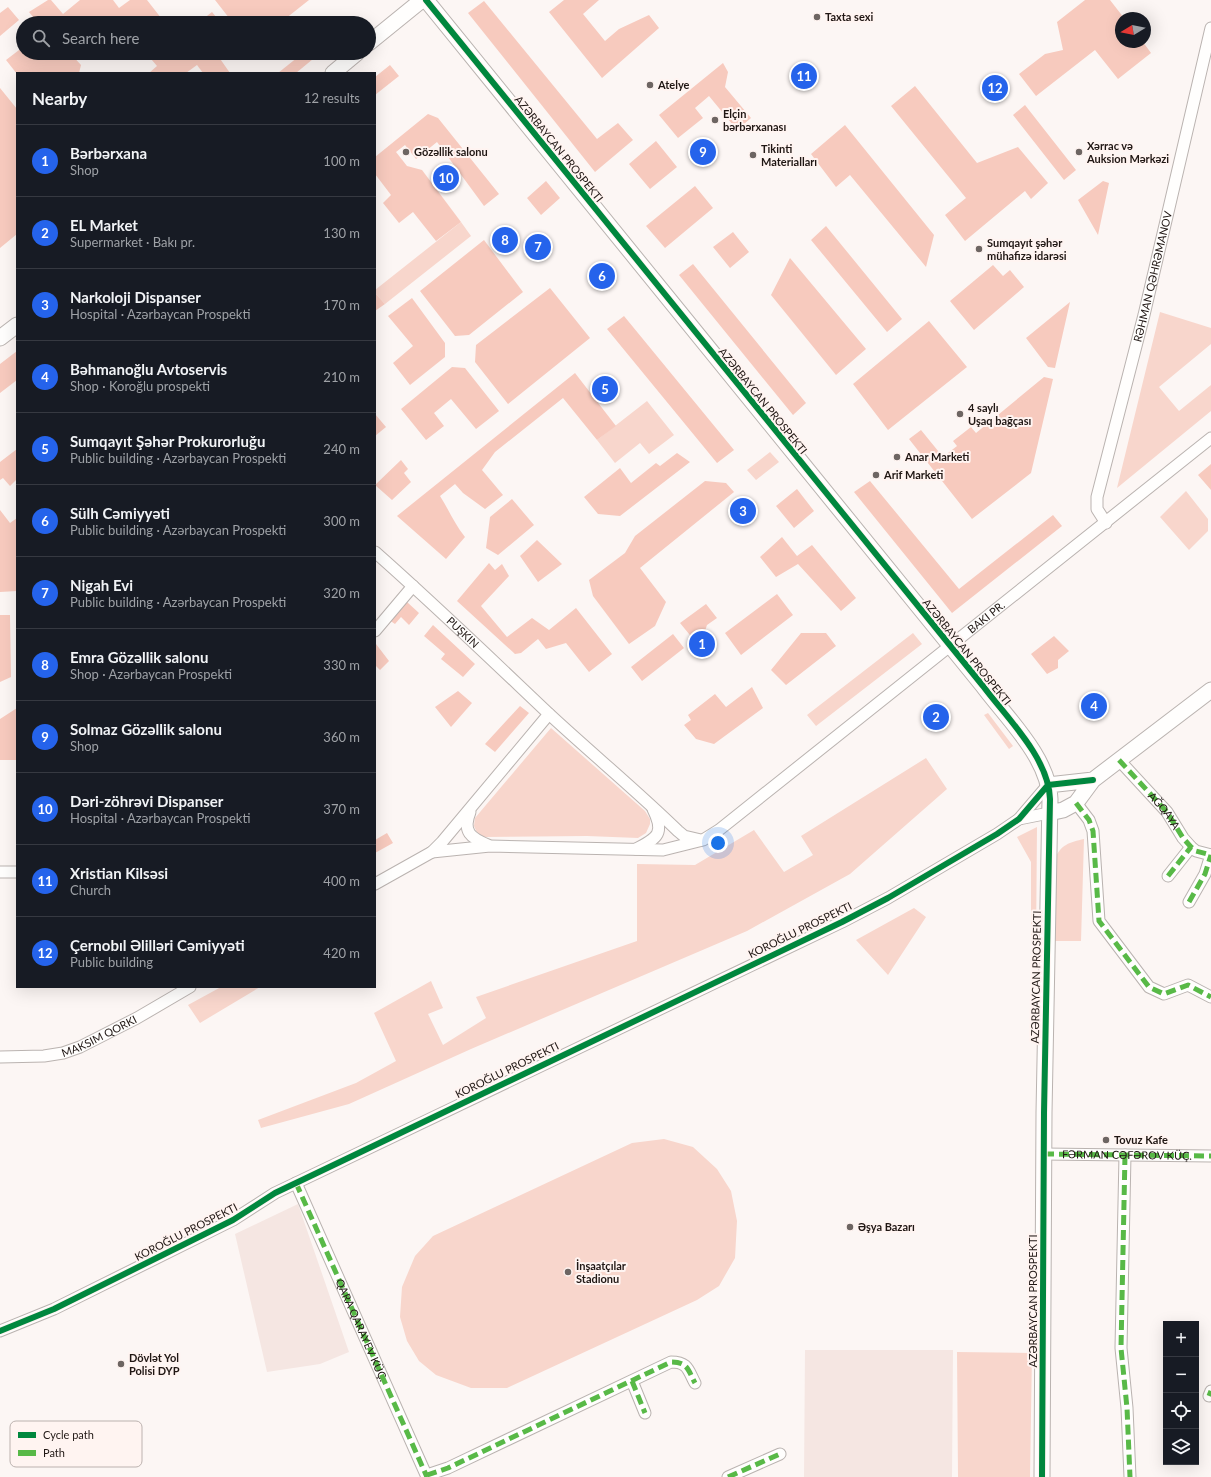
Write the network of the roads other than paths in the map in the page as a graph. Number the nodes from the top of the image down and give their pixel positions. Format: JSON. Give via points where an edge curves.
{"nodes":[{"id":1,"x":422,"y":0,"type":"edge"},
{"id":2,"x":426,"y":0,"type":"edge"},
{"id":3,"x":1211,"y":28,"type":"edge"},
{"id":4,"x":376,"y":37,"type":"edge"},
{"id":5,"x":349,"y":60,"type":"edge"},
{"id":6,"x":334,"y":72,"type":"edge"},
{"id":7,"x":16,"y":326,"type":"edge"},
{"id":8,"x":0,"y":338,"type":"edge"},
{"id":9,"x":1211,"y":438,"type":"edge"},
{"id":10,"x":1106,"y":523,"type":"junction"},
{"id":11,"x":376,"y":553,"type":"edge"},
{"id":12,"x":413,"y":586,"type":"junction"},
{"id":13,"x":376,"y":630,"type":"edge"},
{"id":14,"x":949,"y":646,"type":"junction"},
{"id":15,"x":1211,"y":690,"type":"edge"},
{"id":16,"x":549,"y":714,"type":"junction"},
{"id":17,"x":1119,"y":760,"type":"junction"},
{"id":18,"x":1093,"y":780,"type":"junction"},
{"id":19,"x":1048,"y":785,"type":"junction"},
{"id":20,"x":1076,"y":802,"type":"junction"},
{"id":21,"x":651,"y":806,"type":"junction"},
{"id":22,"x":470,"y":810,"type":"junction"},
{"id":23,"x":1049,"y":813,"type":"junction"},
{"id":24,"x":1019,"y":819,"type":"junction"},
{"id":25,"x":703,"y":840,"type":"junction"},
{"id":26,"x":490,"y":846,"type":"junction"},
{"id":27,"x":1191,"y":847,"type":"junction"},
{"id":28,"x":634,"y":850,"type":"junction"},
{"id":29,"x":432,"y":852,"type":"junction"},
{"id":30,"x":1211,"y":855,"type":"edge"},
{"id":31,"x":0,"y":872,"type":"edge"},
{"id":32,"x":16,"y":872,"type":"edge"},
{"id":33,"x":1168,"y":876,"type":"dead end"},
{"id":34,"x":376,"y":883,"type":"edge"},
{"id":35,"x":1189,"y":902,"type":"dead end"},
{"id":36,"x":188,"y":988,"type":"edge"},
{"id":37,"x":1211,"y":997,"type":"edge"},
{"id":38,"x":0,"y":1057,"type":"edge"},
{"id":39,"x":1044,"y":1154,"type":"junction"},
{"id":40,"x":1125,"y":1155,"type":"junction"},
{"id":41,"x":1211,"y":1156,"type":"edge"},
{"id":42,"x":296,"y":1183,"type":"junction"},
{"id":43,"x":0,"y":1331,"type":"edge"},
{"id":44,"x":632,"y":1381,"type":"junction"},
{"id":45,"x":695,"y":1383,"type":"dead end"},
{"id":46,"x":645,"y":1413,"type":"dead end"},
{"id":47,"x":780,"y":1454,"type":"dead end"},
{"id":48,"x":427,"y":1476,"type":"edge"},
{"id":49,"x":728,"y":1477,"type":"edge"},
{"id":50,"x":1042,"y":1477,"type":"edge"},
{"id":51,"x":1130,"y":1477,"type":"edge"}],
"edges":[{"from":1,"to":4,"type":"street"},
{"from":2,"to":14,"type":"street","name":"AZƏRBAYCAN PROSPEKTI"},
{"from":3,"to":10,"type":"street","name":"RƏHMAN QƏHRƏMANOV","via":[[1144,316],[1097,497],[1097,509]]},
{"from":5,"to":6,"type":"street"},
{"from":7,"to":8,"type":"street"},
{"from":9,"to":10,"type":"street"},
{"from":10,"to":14,"type":"street"},
{"from":11,"to":12,"type":"street","name":"PUŞKIN"},
{"from":12,"to":13,"type":"street"},
{"from":12,"to":16,"type":"street","name":"PUŞKIN"},
{"from":14,"to":19,"type":"street","name":"AZƏRBAYCAN PROSPEKTI","via":[[1027,744]]},
{"from":14,"to":25,"type":"street","via":[[719,830]]},
{"from":15,"to":17,"type":"street"},
{"from":16,"to":21,"type":"street","name":"PUŞKIN"},
{"from":16,"to":22,"type":"street"},
{"from":17,"to":18,"type":"street"},
{"from":17,"to":27,"type":"street","name":"AĞQAYA","via":[[1167,812]]},
{"from":18,"to":19,"type":"street"},
{"from":18,"to":20,"type":"street"},
{"from":19,"to":23,"type":"street","name":"AZƏRBAYCAN PROSPEKTI"},
{"from":19,"to":24,"type":"street"},
{"from":20,"to":23,"type":"street","via":[[1063,810]]},
{"from":20,"to":37,"type":"street","via":[[1089,820],[1093,831],[1098,921],[1102,928],[1115,940],[1149,987],[1164,994],[1188,985]]},
{"from":21,"to":25,"type":"street","name":"PUŞKIN","via":[[684,836]]},
{"from":21,"to":28,"type":"street","via":[[658,818],[659,833],[656,838]]},
{"from":22,"to":26,"type":"street","via":[[467,820],[470,835]]},
{"from":22,"to":29,"type":"street"},
{"from":23,"to":24,"type":"street"},
{"from":23,"to":39,"type":"street","name":"AZƏRBAYCAN PROSPEKTI"},
{"from":24,"to":42,"type":"street","name":"KOROĞLU PROSPEKTI","via":[[942,868],[842,922]]},
{"from":25,"to":28,"type":"street","via":[[663,850]]},
{"from":26,"to":28,"type":"street"},
{"from":26,"to":29,"type":"street"},
{"from":27,"to":30,"type":"street","name":"AĞQAYA"},
{"from":27,"to":33,"type":"street"},
{"from":29,"to":34,"type":"street"},
{"from":30,"to":35,"type":"street","via":[[1205,874]]},
{"from":31,"to":32,"type":"street"},
{"from":36,"to":38,"type":"street","name":"MAKSIM QORKI","via":[[137,1018],[68,1051],[44,1056]]},
{"from":39,"to":40,"type":"street","name":"FƏRMAN CƏFƏROV KÜÇ."},
{"from":39,"to":50,"type":"street","name":"AZƏRBAYCAN PROSPEKTI"},
{"from":40,"to":41,"type":"street","name":"FƏRMAN CƏFƏROV KÜÇ."},
{"from":40,"to":51,"type":"street","via":[[1121,1348]]},
{"from":42,"to":43,"type":"street","name":"KOROĞLU PROSPEKTI","via":[[275,1193],[233,1220],[54,1309]]},
{"from":42,"to":48,"type":"street","name":"QARA QARAYEV KÜÇ."},
{"from":44,"to":45,"type":"street","via":[[672,1362],[681,1362],[686,1364]]},
{"from":44,"to":46,"type":"street"},
{"from":44,"to":48,"type":"street"},
{"from":47,"to":49,"type":"street"}]}
